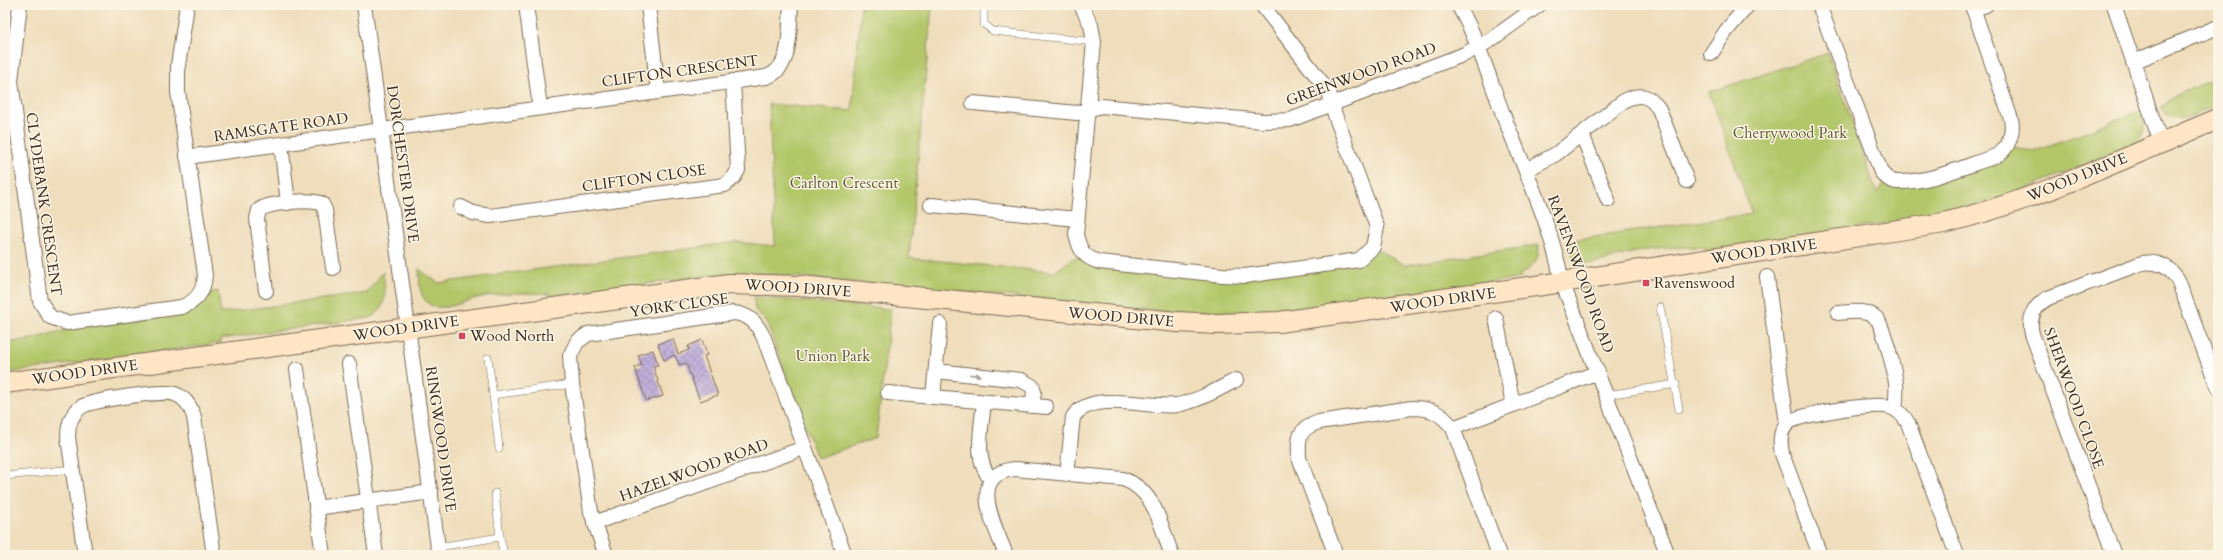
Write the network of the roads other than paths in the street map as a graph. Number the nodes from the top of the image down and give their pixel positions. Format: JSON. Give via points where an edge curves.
{"nodes":[{"id":1,"x":20,"y":5,"type":"edge"},
{"id":2,"x":187,"y":5,"type":"edge"},
{"id":3,"x":364,"y":5,"type":"edge"},
{"id":4,"x":526,"y":5,"type":"edge"},
{"id":5,"x":648,"y":5,"type":"edge"},
{"id":6,"x":791,"y":5,"type":"edge"},
{"id":7,"x":984,"y":5,"type":"edge"},
{"id":8,"x":1081,"y":5,"type":"edge"},
{"id":9,"x":1262,"y":5,"type":"edge"},
{"id":10,"x":1458,"y":5,"type":"edge"},
{"id":11,"x":1539,"y":5,"type":"edge"},
{"id":12,"x":1748,"y":5,"type":"edge"},
{"id":13,"x":1820,"y":5,"type":"edge"},
{"id":14,"x":2114,"y":5,"type":"edge"},
{"id":15,"x":1977,"y":6,"type":"edge"},
{"id":16,"x":2218,"y":27,"type":"edge"},
{"id":17,"x":1094,"y":42,"type":"junction"},
{"id":18,"x":1478,"y":47,"type":"junction"},
{"id":19,"x":1711,"y":54,"type":"dead end"},
{"id":20,"x":2133,"y":62,"type":"junction"},
{"id":21,"x":734,"y":81,"type":"junction"},
{"id":22,"x":658,"y":91,"type":"junction"},
{"id":23,"x":973,"y":103,"type":"dead end"},
{"id":24,"x":1332,"y":105,"type":"junction"},
{"id":25,"x":540,"y":107,"type":"junction"},
{"id":26,"x":1088,"y":110,"type":"junction"},
{"id":27,"x":2218,"y":119,"type":"edge"},
{"id":28,"x":380,"y":130,"type":"junction"},
{"id":29,"x":1582,"y":134,"type":"junction"},
{"id":30,"x":2161,"y":143,"type":"junction"},
{"id":31,"x":281,"y":144,"type":"junction"},
{"id":32,"x":187,"y":157,"type":"junction"},
{"id":33,"x":1526,"y":170,"type":"junction"},
{"id":34,"x":1687,"y":181,"type":"dead end"},
{"id":35,"x":1608,"y":200,"type":"dead end"},
{"id":36,"x":288,"y":203,"type":"junction"},
{"id":37,"x":931,"y":205,"type":"dead end"},
{"id":38,"x":461,"y":207,"type":"dead end"},
{"id":39,"x":1077,"y":219,"type":"junction"},
{"id":40,"x":333,"y":268,"type":"dead end"},
{"id":41,"x":1767,"y":277,"type":"dead end"},
{"id":42,"x":1562,"y":282,"type":"junction"},
{"id":43,"x":266,"y":291,"type":"dead end"},
{"id":44,"x":1660,"y":307,"type":"dead end"},
{"id":45,"x":1838,"y":312,"type":"dead end"},
{"id":46,"x":1496,"y":318,"type":"dead end"},
{"id":47,"x":940,"y":324,"type":"dead end"},
{"id":48,"x":409,"y":328,"type":"junction"},
{"id":49,"x":488,"y":358,"type":"dead end"},
{"id":50,"x":349,"y":364,"type":"dead end"},
{"id":51,"x":297,"y":369,"type":"dead end"},
{"id":52,"x":936,"y":371,"type":"junction"},
{"id":53,"x":1598,"y":372,"type":"junction"},
{"id":54,"x":1236,"y":380,"type":"dead end"},
{"id":55,"x":5,"y":383,"type":"edge"},
{"id":56,"x":572,"y":384,"type":"junction"},
{"id":57,"x":1676,"y":384,"type":"junction"},
{"id":58,"x":2218,"y":388,"type":"edge"},
{"id":59,"x":888,"y":394,"type":"dead end"},
{"id":60,"x":493,"y":395,"type":"junction"},
{"id":61,"x":1607,"y":395,"type":"junction"},
{"id":62,"x":933,"y":397,"type":"junction"},
{"id":63,"x":984,"y":402,"type":"junction"},
{"id":64,"x":1512,"y":405,"type":"junction"},
{"id":65,"x":1032,"y":406,"type":"junction"},
{"id":66,"x":1046,"y":407,"type":"dead end"},
{"id":67,"x":1679,"y":408,"type":"dead end"},
{"id":68,"x":1895,"y":409,"type":"junction"},
{"id":69,"x":1787,"y":424,"type":"junction"},
{"id":70,"x":1453,"y":428,"type":"junction"},
{"id":71,"x":499,"y":448,"type":"dead end"},
{"id":72,"x":804,"y":448,"type":"junction"},
{"id":73,"x":72,"y":469,"type":"junction"},
{"id":74,"x":1067,"y":474,"type":"junction"},
{"id":75,"x":5,"y":476,"type":"edge"},
{"id":76,"x":991,"y":479,"type":"junction"},
{"id":77,"x":431,"y":492,"type":"junction"},
{"id":78,"x":495,"y":493,"type":"dead end"},
{"id":79,"x":368,"y":501,"type":"junction"},
{"id":80,"x":316,"y":508,"type":"junction"},
{"id":81,"x":594,"y":523,"type":"junction"},
{"id":82,"x":500,"y":537,"type":"junction"},
{"id":83,"x":439,"y":551,"type":"edge"},
{"id":84,"x":85,"y":555,"type":"edge"},
{"id":85,"x":214,"y":555,"type":"edge"},
{"id":86,"x":323,"y":555,"type":"edge"},
{"id":87,"x":376,"y":555,"type":"edge"},
{"id":88,"x":504,"y":555,"type":"edge"},
{"id":89,"x":606,"y":555,"type":"edge"},
{"id":90,"x":845,"y":555,"type":"edge"},
{"id":91,"x":1006,"y":555,"type":"edge"},
{"id":92,"x":1172,"y":555,"type":"edge"},
{"id":93,"x":1336,"y":555,"type":"edge"},
{"id":94,"x":1499,"y":555,"type":"edge"},
{"id":95,"x":1668,"y":555,"type":"edge"},
{"id":96,"x":1820,"y":555,"type":"edge"},
{"id":97,"x":1957,"y":555,"type":"edge"},
{"id":98,"x":2114,"y":555,"type":"edge"}],
"edges":[{"from":1,"to":32,"type":"street","name":"CLYDEBANK CRESCENT","via":[[12,59],[13,104],[40,301],[50,317],[61,322],[73,322],[182,307],[194,301],[202,290],[205,275]]},
{"from":2,"to":32,"type":"street","name":"CLYDEBANK CRESCENT","via":[[178,80]]},
{"from":3,"to":28,"type":"street","name":"DORCHESTER DRIVE"},
{"from":4,"to":25,"type":"street"},
{"from":5,"to":22,"type":"street"},
{"from":6,"to":21,"type":"street","name":"CLIFTON CRESCENT","via":[[785,61],[779,69],[766,77]]},
{"from":7,"to":17,"type":"lane","via":[[984,24],[993,31]]},
{"from":8,"to":17,"type":"street","via":[[1091,25]]},
{"from":9,"to":24,"type":"street","via":[[1329,92]]},
{"from":10,"to":18,"type":"street","name":"RAVENSWOOD ROAD"},
{"from":11,"to":18,"type":"street","name":"GREENWOOD ROAD"},
{"from":12,"to":19,"type":"street"},
{"from":13,"to":15,"type":"street","via":[[1881,172],[1887,179],[1895,182],[1926,179],[1996,156],[2007,145],[2012,131],[2011,118]]},
{"from":14,"to":20,"type":"street"},
{"from":16,"to":20,"type":"street"},
{"from":17,"to":26,"type":"street"},
{"from":18,"to":24,"type":"street","name":"GREENWOOD ROAD"},
{"from":18,"to":33,"type":"street","name":"RAVENSWOOD ROAD"},
{"from":20,"to":30,"type":"street"},
{"from":21,"to":22,"type":"street","name":"CLIFTON CRESCENT"},
{"from":21,"to":38,"type":"street","name":"CLIFTON CLOSE","via":[[738,170],[725,185],[490,216],[473,213]]},
{"from":22,"to":25,"type":"street","name":"CLIFTON CRESCENT"},
{"from":23,"to":26,"type":"street","name":"GREENWOOD ROAD","via":[[1077,113]]},
{"from":24,"to":26,"type":"street","name":"GREENWOOD ROAD","via":[[1290,120],[1276,122],[1100,106]]},
{"from":24,"to":39,"type":"street","via":[[1377,227],[1373,247],[1359,260],[1245,276],[1099,262],[1081,252],[1076,235]]},
{"from":25,"to":28,"type":"street","name":"CLIFTON CRESCENT"},
{"from":26,"to":39,"type":"street"},
{"from":27,"to":30,"type":"street","name":"WOOD DRIVE"},
{"from":28,"to":31,"type":"street","name":"RAMSGATE ROAD"},
{"from":28,"to":48,"type":"street","name":"DORCHESTER DRIVE"},
{"from":29,"to":33,"type":"street","via":[[1556,154]]},
{"from":29,"to":34,"type":"street","via":[[1625,100],[1644,95],[1652,99],[1659,109]]},
{"from":29,"to":35,"type":"street"},
{"from":30,"to":42,"type":"street","name":"WOOD DRIVE","via":[[2033,196],[1944,224]]},
{"from":31,"to":32,"type":"street","name":"RAMSGATE ROAD"},
{"from":31,"to":36,"type":"street"},
{"from":33,"to":42,"type":"street","name":"RAVENSWOOD ROAD","via":[[1559,266]]},
{"from":36,"to":40,"type":"street","via":[[318,201],[324,206]]},
{"from":36,"to":43,"type":"street","via":[[266,206],[259,210]]},
{"from":37,"to":39,"type":"street"},
{"from":41,"to":69,"type":"street"},
{"from":42,"to":48,"type":"street","name":"WOOD DRIVE","via":[[1302,320],[1217,324],[1164,322],[743,283],[673,290]]},
{"from":42,"to":53,"type":"street","name":"RAVENSWOOD ROAD"},
{"from":44,"to":57,"type":"lane"},
{"from":45,"to":68,"type":"street","via":[[1856,311],[1876,318],[1882,329],[1896,385]]},
{"from":46,"to":64,"type":"street"},
{"from":47,"to":52,"type":"street"},
{"from":48,"to":55,"type":"street","name":"WOOD DRIVE"},
{"from":48,"to":77,"type":"street","name":"RINGWOOD DRIVE"},
{"from":49,"to":60,"type":"lane"},
{"from":50,"to":79,"type":"street"},
{"from":51,"to":80,"type":"street"},
{"from":52,"to":62,"type":"street"},
{"from":52,"to":65,"type":"street","one_way":true,"via":[[1020,380],[1032,386]]},
{"from":53,"to":61,"type":"street","name":"RAVENSWOOD ROAD"},
{"from":53,"to":64,"type":"street"},
{"from":54,"to":74,"type":"street","via":[[1205,396],[1175,405],[1113,402],[1085,406],[1073,417]]},
{"from":56,"to":60,"type":"lane"},
{"from":56,"to":72,"type":"street","name":"YORK CLOSE","via":[[570,356],[576,342],[588,334],[734,313],[742,314],[756,324],[764,338]]},
{"from":56,"to":81,"type":"street","name":"YORK CLOSE"},
{"from":57,"to":61,"type":"lane"},
{"from":57,"to":67,"type":"lane"},
{"from":58,"to":98,"type":"street","name":"SHERWOOD CLOSE","via":[[2178,280],[2163,265],[2156,262],[2142,263],[2048,298],[2036,307],[2030,320],[2032,334]]},
{"from":59,"to":62,"type":"street"},
{"from":60,"to":71,"type":"lane"},
{"from":61,"to":95,"type":"street","name":"RAVENSWOOD ROAD"},
{"from":62,"to":63,"type":"street"},
{"from":63,"to":65,"type":"street"},
{"from":63,"to":76,"type":"street","via":[[980,454],[984,470]]},
{"from":64,"to":70,"type":"street"},
{"from":65,"to":66,"type":"street"},
{"from":68,"to":69,"type":"street","via":[[1882,405],[1810,414],[1794,418]]},
{"from":68,"to":97,"type":"street","via":[[1903,414],[1908,423]]},
{"from":69,"to":96,"type":"street","via":[[1780,442],[1782,454]]},
{"from":70,"to":93,"type":"street","via":[[1442,415],[1425,408],[1318,422],[1306,426],[1300,439],[1299,458]]},
{"from":70,"to":94,"type":"street"},
{"from":72,"to":81,"type":"street","name":"HAZELWOOD ROAD"},
{"from":72,"to":90,"type":"street","name":"YORK CLOSE"},
{"from":73,"to":75,"type":"lane"},
{"from":73,"to":84,"type":"street"},
{"from":73,"to":85,"type":"street","via":[[68,430],[72,417],[82,407],[94,402],[160,393],[181,397],[192,409],[194,417]]},
{"from":74,"to":76,"type":"street","via":[[1015,469],[999,473]]},
{"from":74,"to":92,"type":"street","via":[[1123,479],[1141,488],[1152,502]]},
{"from":76,"to":91,"type":"street","via":[[987,500]]},
{"from":77,"to":79,"type":"street"},
{"from":77,"to":83,"type":"street","name":"RINGWOOD DRIVE"},
{"from":78,"to":82,"type":"lane"},
{"from":79,"to":80,"type":"street"},
{"from":79,"to":87,"type":"street"},
{"from":80,"to":86,"type":"street"},
{"from":81,"to":89,"type":"street","name":"YORK CLOSE"},
{"from":82,"to":83,"type":"lane"},
{"from":82,"to":88,"type":"lane"}]}
